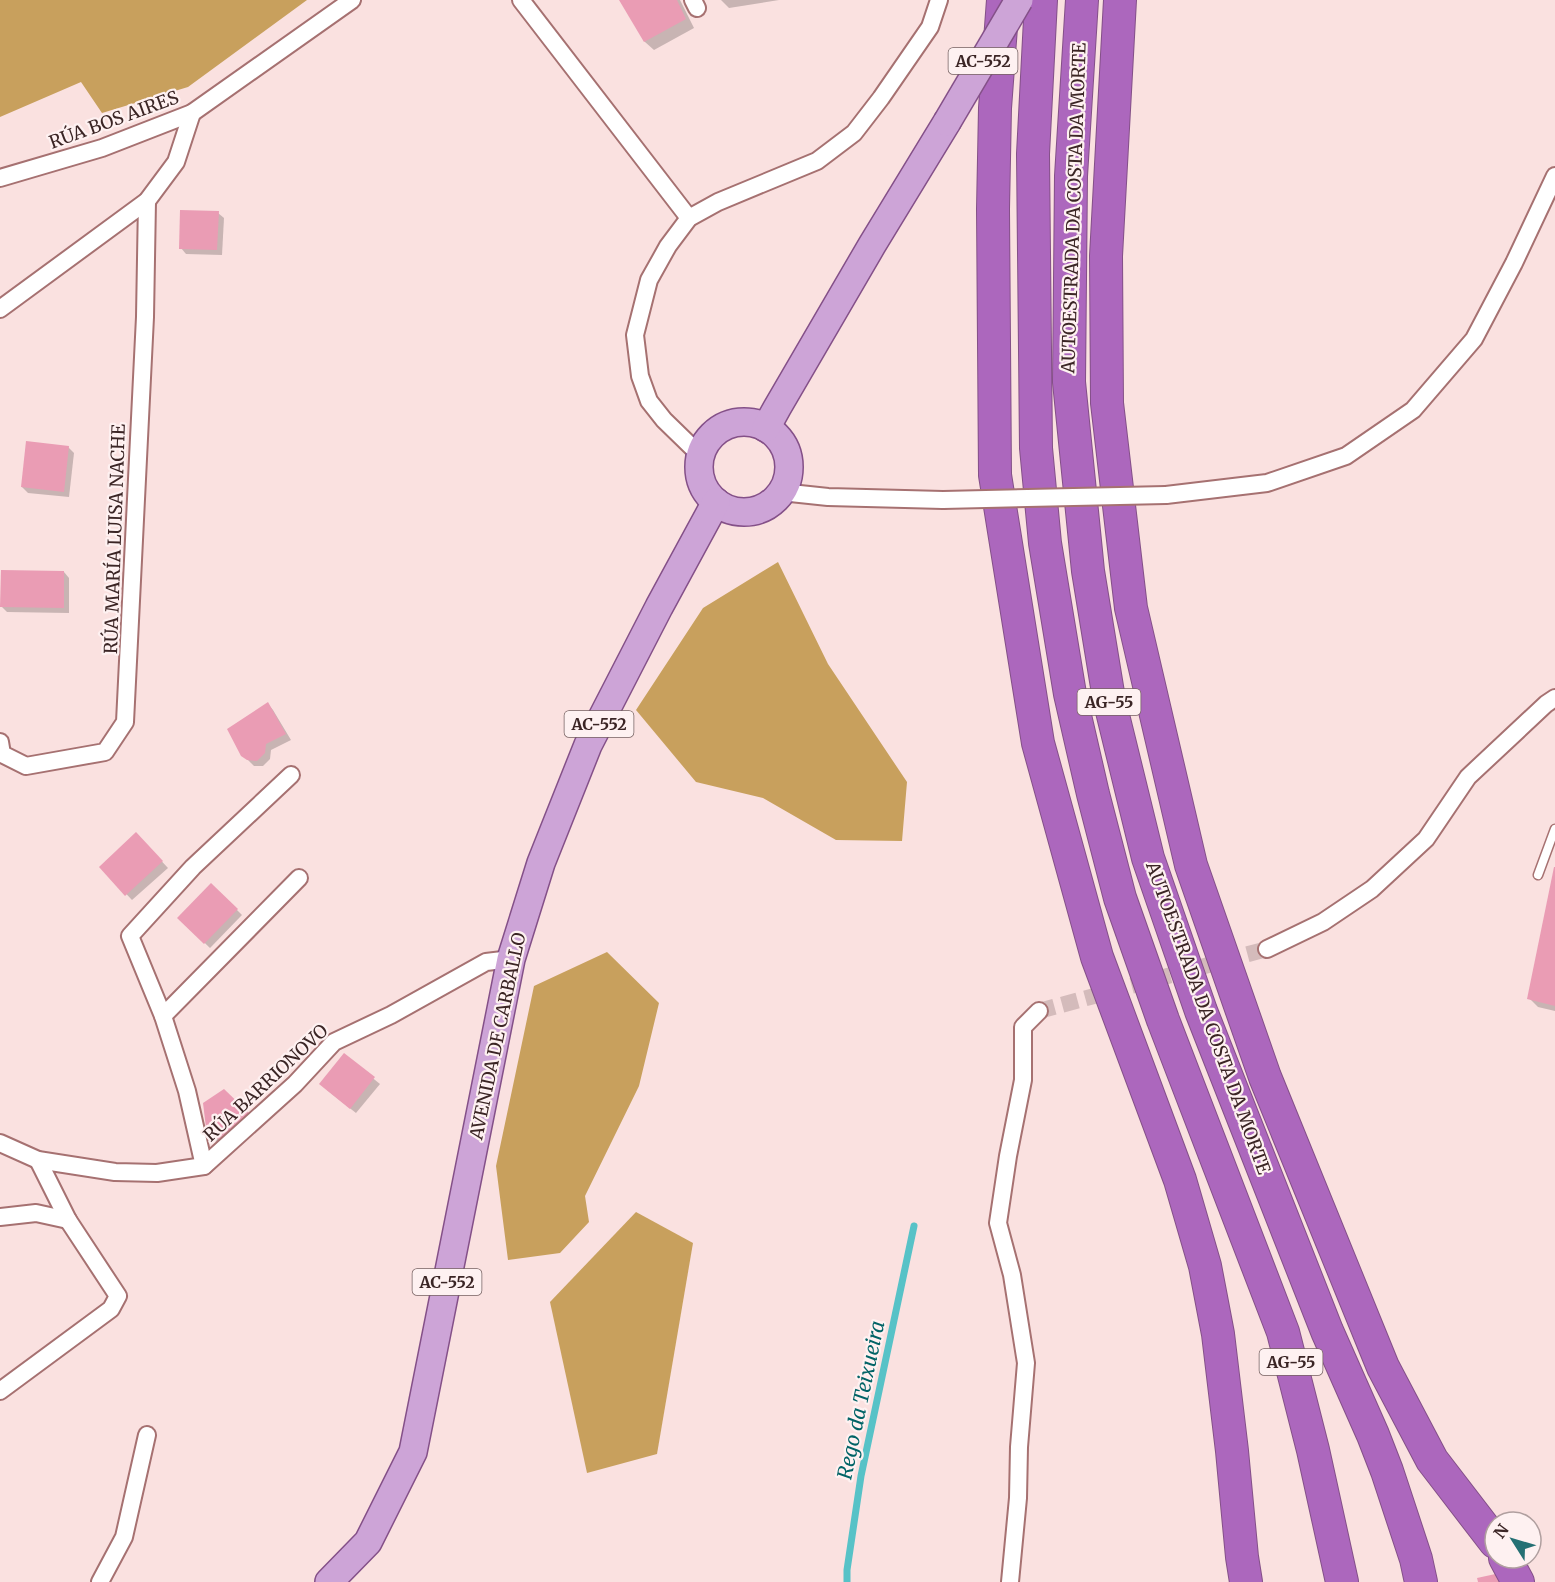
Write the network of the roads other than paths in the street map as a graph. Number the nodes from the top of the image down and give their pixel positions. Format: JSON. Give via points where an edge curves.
{"nodes":[{"id":1,"x":352,"y":0,"type":"edge"},
{"id":2,"x":522,"y":0,"type":"edge"},
{"id":3,"x":939,"y":0,"type":"edge"},
{"id":4,"x":1003,"y":0,"type":"edge"},
{"id":5,"x":1019,"y":0,"type":"edge"},
{"id":6,"x":1041,"y":0,"type":"edge"},
{"id":7,"x":1082,"y":0,"type":"edge"},
{"id":8,"x":1120,"y":0,"type":"edge"},
{"id":9,"x":192,"y":113,"type":"junction"},
{"id":10,"x":1555,"y":176,"type":"edge"},
{"id":11,"x":0,"y":178,"type":"edge"},
{"id":12,"x":147,"y":201,"type":"junction"},
{"id":13,"x":689,"y":218,"type":"junction"},
{"id":14,"x":0,"y":309,"type":"edge"},
{"id":15,"x":766,"y":428,"type":"junction"},
{"id":16,"x":700,"y":455,"type":"junction"},
{"id":17,"x":781,"y":492,"type":"junction"},
{"id":18,"x":716,"y":502,"type":"junction"},
{"id":19,"x":1555,"y":698,"type":"edge"},
{"id":20,"x":0,"y":742,"type":"edge"},
{"id":21,"x":291,"y":775,"type":"dead end"},
{"id":22,"x":1555,"y":829,"type":"edge"},
{"id":23,"x":1538,"y":875,"type":"dead end"},
{"id":24,"x":299,"y":878,"type":"dead end"},
{"id":25,"x":1267,"y":949,"type":"tunnel mouth"},
{"id":26,"x":511,"y":959,"type":"junction"},
{"id":27,"x":1040,"y":1011,"type":"tunnel mouth"},
{"id":28,"x":163,"y":1017,"type":"junction"},
{"id":29,"x":0,"y":1143,"type":"edge"},
{"id":30,"x":38,"y":1160,"type":"junction"},
{"id":31,"x":204,"y":1166,"type":"junction"},
{"id":32,"x":0,"y":1217,"type":"edge"},
{"id":33,"x":68,"y":1220,"type":"junction"},
{"id":34,"x":0,"y":1391,"type":"edge"},
{"id":35,"x":147,"y":1435,"type":"dead end"},
{"id":36,"x":1483,"y":1527,"type":"edge"},
{"id":37,"x":100,"y":1582,"type":"edge"},
{"id":38,"x":329,"y":1582,"type":"edge"},
{"id":39,"x":1010,"y":1582,"type":"edge"},
{"id":40,"x":1246,"y":1582,"type":"edge"},
{"id":41,"x":1342,"y":1582,"type":"edge"},
{"id":42,"x":1421,"y":1582,"type":"edge"}],
"edges":[{"from":1,"to":9,"type":"street","name":"RÚA BOS AIRES"},
{"from":2,"to":13,"type":"street"},
{"from":3,"to":13,"type":"street","via":[[930,27],[854,133],[817,161]]},
{"from":4,"to":40,"type":"highway","via":[[995,108],[993,220],[995,475],[1038,743],[1097,957],[1180,1180],[1205,1266],[1218,1334]]},
{"from":5,"to":15,"type":"main road","number":"AC-552","bridge":true},
{"from":6,"to":41,"type":"highway","name":"AUTOESTRADA DA COSTA DA MORTE","number":"AG-55","via":[[1033,154],[1036,448],[1045,543],[1070,694],[1120,898],[1283,1332]]},
{"from":7,"to":42,"type":"highway","name":"AUTOESTRADA DA COSTA DA MORTE","number":"AG-55","via":[[1071,176],[1069,382],[1088,571],[1109,699],[1148,858],[1201,1011],[1327,1331],[1387,1471]]},
{"from":8,"to":36,"type":"highway","via":[[1106,256],[1107,403],[1131,608],[1191,865],[1265,1077],[1383,1367],[1432,1461]]},
{"from":9,"to":11,"type":"street","name":"RÚA BOS AIRES","via":[[102,148]]},
{"from":9,"to":12,"type":"street","via":[[176,162]]},
{"from":10,"to":17,"type":"street","bridge":true,"via":[[1474,339],[1413,410],[1346,456],[1267,483],[1166,495],[943,500]]},
{"from":12,"to":14,"type":"street"},
{"from":12,"to":20,"type":"street","name":"RÚA MARÍA LUISA NACHE","via":[[125,722],[105,752],[26,766],[2,754]]},
{"from":13,"to":16,"type":"street","via":[[649,280],[635,335],[640,376],[650,401]]},
{"from":15,"to":16,"type":"main road","via":[[744,422],[721,428]]},
{"from":15,"to":17,"type":"main road","via":[[786,450],[789,464]]},
{"from":16,"to":18,"type":"main road","via":[[701,481]]},
{"from":17,"to":18,"type":"main road","via":[[758,510],[743,512]]},
{"from":18,"to":26,"type":"main road","name":"AVENIDA DE CARBALLO","number":"AC-552","via":[[588,745],[541,863]]},
{"from":19,"to":25,"type":"street","via":[[1468,777],[1426,839],[1372,890],[1323,922]]},
{"from":21,"to":28,"type":"street","via":[[193,867],[130,936]]},
{"from":22,"to":23,"type":"lane"},
{"from":24,"to":28,"type":"street"},
{"from":26,"to":31,"type":"street","name":"RÚA BARRIONOVO","via":[[486,962],[334,1042],[295,1084]]},
{"from":26,"to":38,"type":"main road","name":"AVENIDA DE CARBALLO","number":"AC-552","via":[[413,1452],[368,1542]]},
{"from":27,"to":39,"type":"street","via":[[1023,1028],[1023,1080],[998,1223],[1012,1275],[1026,1363]]},
{"from":28,"to":31,"type":"street","via":[[187,1091]]},
{"from":29,"to":30,"type":"street","name":"RÚA BARRIONOVO"},
{"from":30,"to":31,"type":"street","name":"RÚA BARRIONOVO","via":[[115,1172],[157,1173]]},
{"from":30,"to":33,"type":"street"},
{"from":32,"to":33,"type":"street","via":[[36,1213]]},
{"from":33,"to":34,"type":"street","via":[[118,1296],[111,1310]]},
{"from":35,"to":37,"type":"street","via":[[124,1538]]}]}
